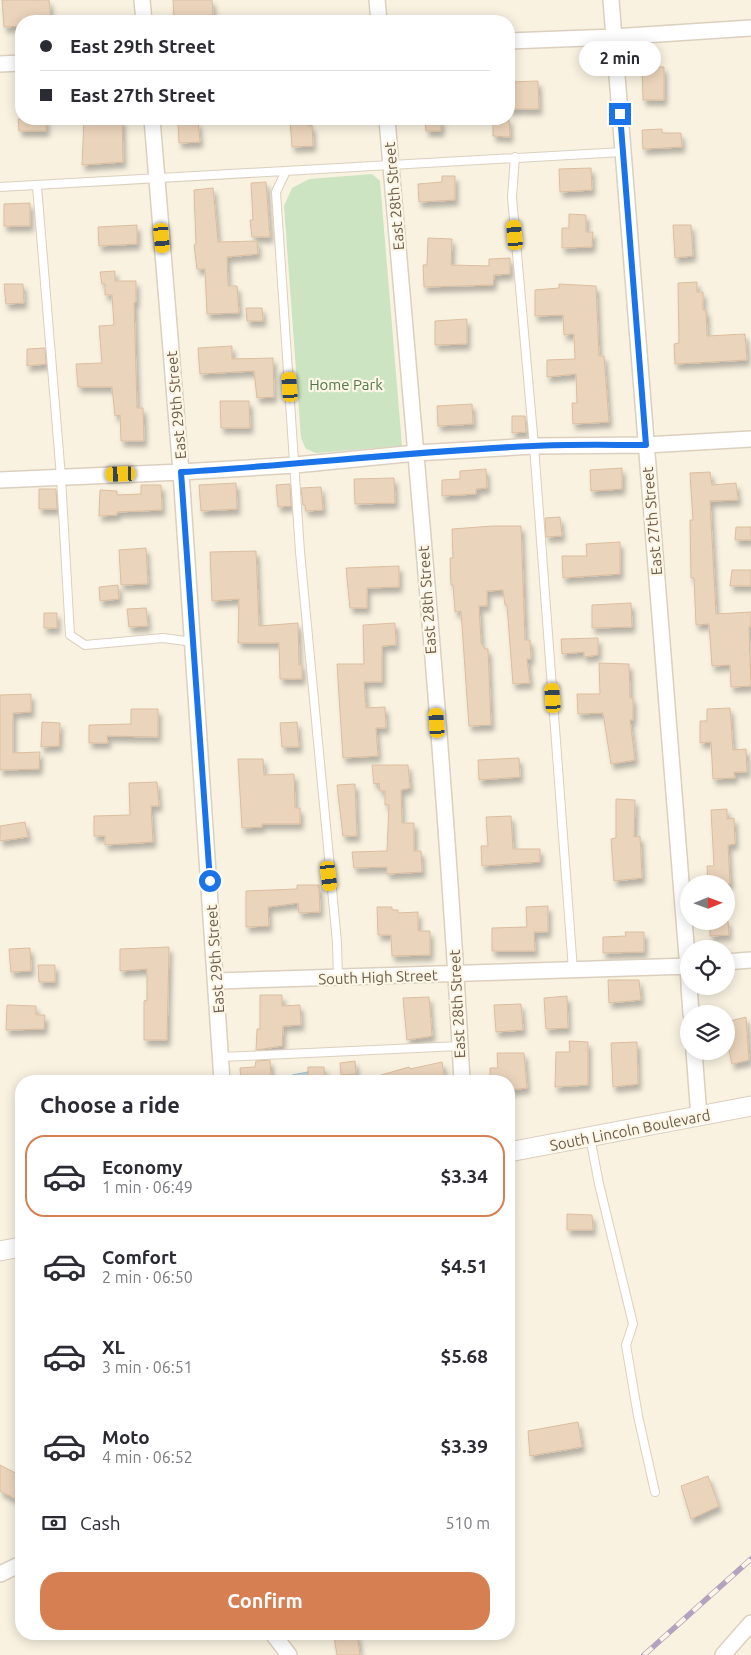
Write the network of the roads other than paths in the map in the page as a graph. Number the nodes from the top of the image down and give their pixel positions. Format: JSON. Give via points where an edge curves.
{"nodes":[{"id":1,"x":142,"y":0,"type":"edge"},
{"id":2,"x":377,"y":0,"type":"edge"},
{"id":3,"x":611,"y":0,"type":"edge"},
{"id":4,"x":143,"y":15,"type":"edge"},
{"id":5,"x":378,"y":15,"type":"edge"},
{"id":6,"x":751,"y":28,"type":"edge"},
{"id":7,"x":613,"y":37,"type":"junction"},
{"id":8,"x":515,"y":41,"type":"edge"},
{"id":9,"x":15,"y":63,"type":"edge"},
{"id":10,"x":0,"y":64,"type":"edge"},
{"id":11,"x":152,"y":125,"type":"edge"},
{"id":12,"x":388,"y":125,"type":"edge"},
{"id":13,"x":623,"y":152,"type":"junction"},
{"id":14,"x":515,"y":158,"type":"junction"},
{"id":15,"x":391,"y":164,"type":"junction"},
{"id":16,"x":286,"y":171,"type":"junction"},
{"id":17,"x":157,"y":180,"type":"junction"},
{"id":18,"x":37,"y":186,"type":"junction"},
{"id":19,"x":0,"y":187,"type":"edge"},
{"id":20,"x":751,"y":439,"type":"edge"},
{"id":21,"x":646,"y":445,"type":"junction"},
{"id":22,"x":534,"y":446,"type":"junction"},
{"id":23,"x":416,"y":453,"type":"junction"},
{"id":24,"x":295,"y":465,"type":"junction"},
{"id":25,"x":181,"y":472,"type":"junction"},
{"id":26,"x":61,"y":476,"type":"junction"},
{"id":27,"x":0,"y":480,"type":"edge"},
{"id":28,"x":193,"y":642,"type":"junction"},
{"id":29,"x":686,"y":940,"type":"edge"},
{"id":30,"x":751,"y":960,"type":"edge"},
{"id":31,"x":735,"y":961,"type":"edge"},
{"id":32,"x":680,"y":966,"type":"edge"},
{"id":33,"x":573,"y":970,"type":"junction"},
{"id":34,"x":456,"y":974,"type":"junction"},
{"id":35,"x":338,"y":978,"type":"junction"},
{"id":36,"x":216,"y":981,"type":"junction"},
{"id":37,"x":460,"y":1046,"type":"junction"},
{"id":38,"x":221,"y":1057,"type":"junction"},
{"id":39,"x":695,"y":1060,"type":"edge"},
{"id":40,"x":222,"y":1075,"type":"edge"},
{"id":41,"x":462,"y":1075,"type":"edge"},
{"id":42,"x":751,"y":1106,"type":"edge"},
{"id":43,"x":699,"y":1117,"type":"junction"},
{"id":44,"x":590,"y":1137,"type":"junction"},
{"id":45,"x":515,"y":1151,"type":"edge"},
{"id":46,"x":15,"y":1248,"type":"edge"},
{"id":47,"x":0,"y":1251,"type":"edge"},
{"id":48,"x":655,"y":1492,"type":"dead end"},
{"id":49,"x":15,"y":1567,"type":"edge"},
{"id":50,"x":0,"y":1574,"type":"edge"},
{"id":51,"x":751,"y":1623,"type":"edge"},
{"id":52,"x":278,"y":1640,"type":"edge"},
{"id":53,"x":289,"y":1655,"type":"edge"},
{"id":54,"x":724,"y":1655,"type":"edge"}],
"edges":[{"from":1,"to":4,"type":"street"},
{"from":2,"to":5,"type":"street"},
{"from":3,"to":7,"type":"street","name":"East 27th Street"},
{"from":6,"to":7,"type":"street"},
{"from":7,"to":8,"type":"street"},
{"from":7,"to":13,"type":"street","name":"East 27th Street"},
{"from":9,"to":10,"type":"street"},
{"from":11,"to":17,"type":"street","name":"East 29th Street"},
{"from":12,"to":15,"type":"street","name":"East 28th Street"},
{"from":13,"to":14,"type":"lane"},
{"from":13,"to":21,"type":"street","name":"East 27th Street"},
{"from":14,"to":15,"type":"lane"},
{"from":14,"to":22,"type":"lane","via":[[512,197]]},
{"from":15,"to":16,"type":"lane"},
{"from":15,"to":23,"type":"street","name":"East 28th Street"},
{"from":16,"to":17,"type":"lane"},
{"from":16,"to":24,"type":"lane","via":[[276,192]]},
{"from":17,"to":18,"type":"lane"},
{"from":17,"to":25,"type":"street","name":"East 29th Street"},
{"from":18,"to":19,"type":"lane"},
{"from":18,"to":26,"type":"lane"},
{"from":20,"to":21,"type":"street"},
{"from":21,"to":22,"type":"street"},
{"from":21,"to":29,"type":"street","name":"East 27th Street"},
{"from":22,"to":23,"type":"street"},
{"from":22,"to":33,"type":"lane"},
{"from":23,"to":24,"type":"street"},
{"from":23,"to":34,"type":"street","name":"East 28th Street"},
{"from":24,"to":25,"type":"street"},
{"from":24,"to":35,"type":"lane"},
{"from":25,"to":26,"type":"street"},
{"from":25,"to":28,"type":"street","name":"East 29th Street"},
{"from":26,"to":27,"type":"street"},
{"from":26,"to":28,"type":"lane","via":[[70,635],[85,645],[163,638]]},
{"from":28,"to":36,"type":"street","name":"East 29th Street"},
{"from":30,"to":31,"type":"street"},
{"from":32,"to":33,"type":"street","name":"South High Street"},
{"from":33,"to":34,"type":"street","name":"South High Street"},
{"from":34,"to":35,"type":"street","name":"South High Street"},
{"from":34,"to":37,"type":"street","name":"East 28th Street"},
{"from":35,"to":36,"type":"street","name":"South High Street"},
{"from":36,"to":38,"type":"street","name":"East 29th Street"},
{"from":37,"to":38,"type":"lane"},
{"from":37,"to":41,"type":"street","name":"East 28th Street"},
{"from":38,"to":40,"type":"street","name":"East 29th Street"},
{"from":39,"to":43,"type":"street"},
{"from":42,"to":43,"type":"street","name":"South Lincoln Boulevard"},
{"from":43,"to":44,"type":"street","name":"South Lincoln Boulevard"},
{"from":44,"to":45,"type":"street","name":"South Lincoln Boulevard"},
{"from":44,"to":48,"type":"lane","via":[[633,1324],[626,1345]]},
{"from":46,"to":47,"type":"street"},
{"from":49,"to":50,"type":"street"},
{"from":51,"to":54,"type":"street"},
{"from":52,"to":53,"type":"street"}]}
